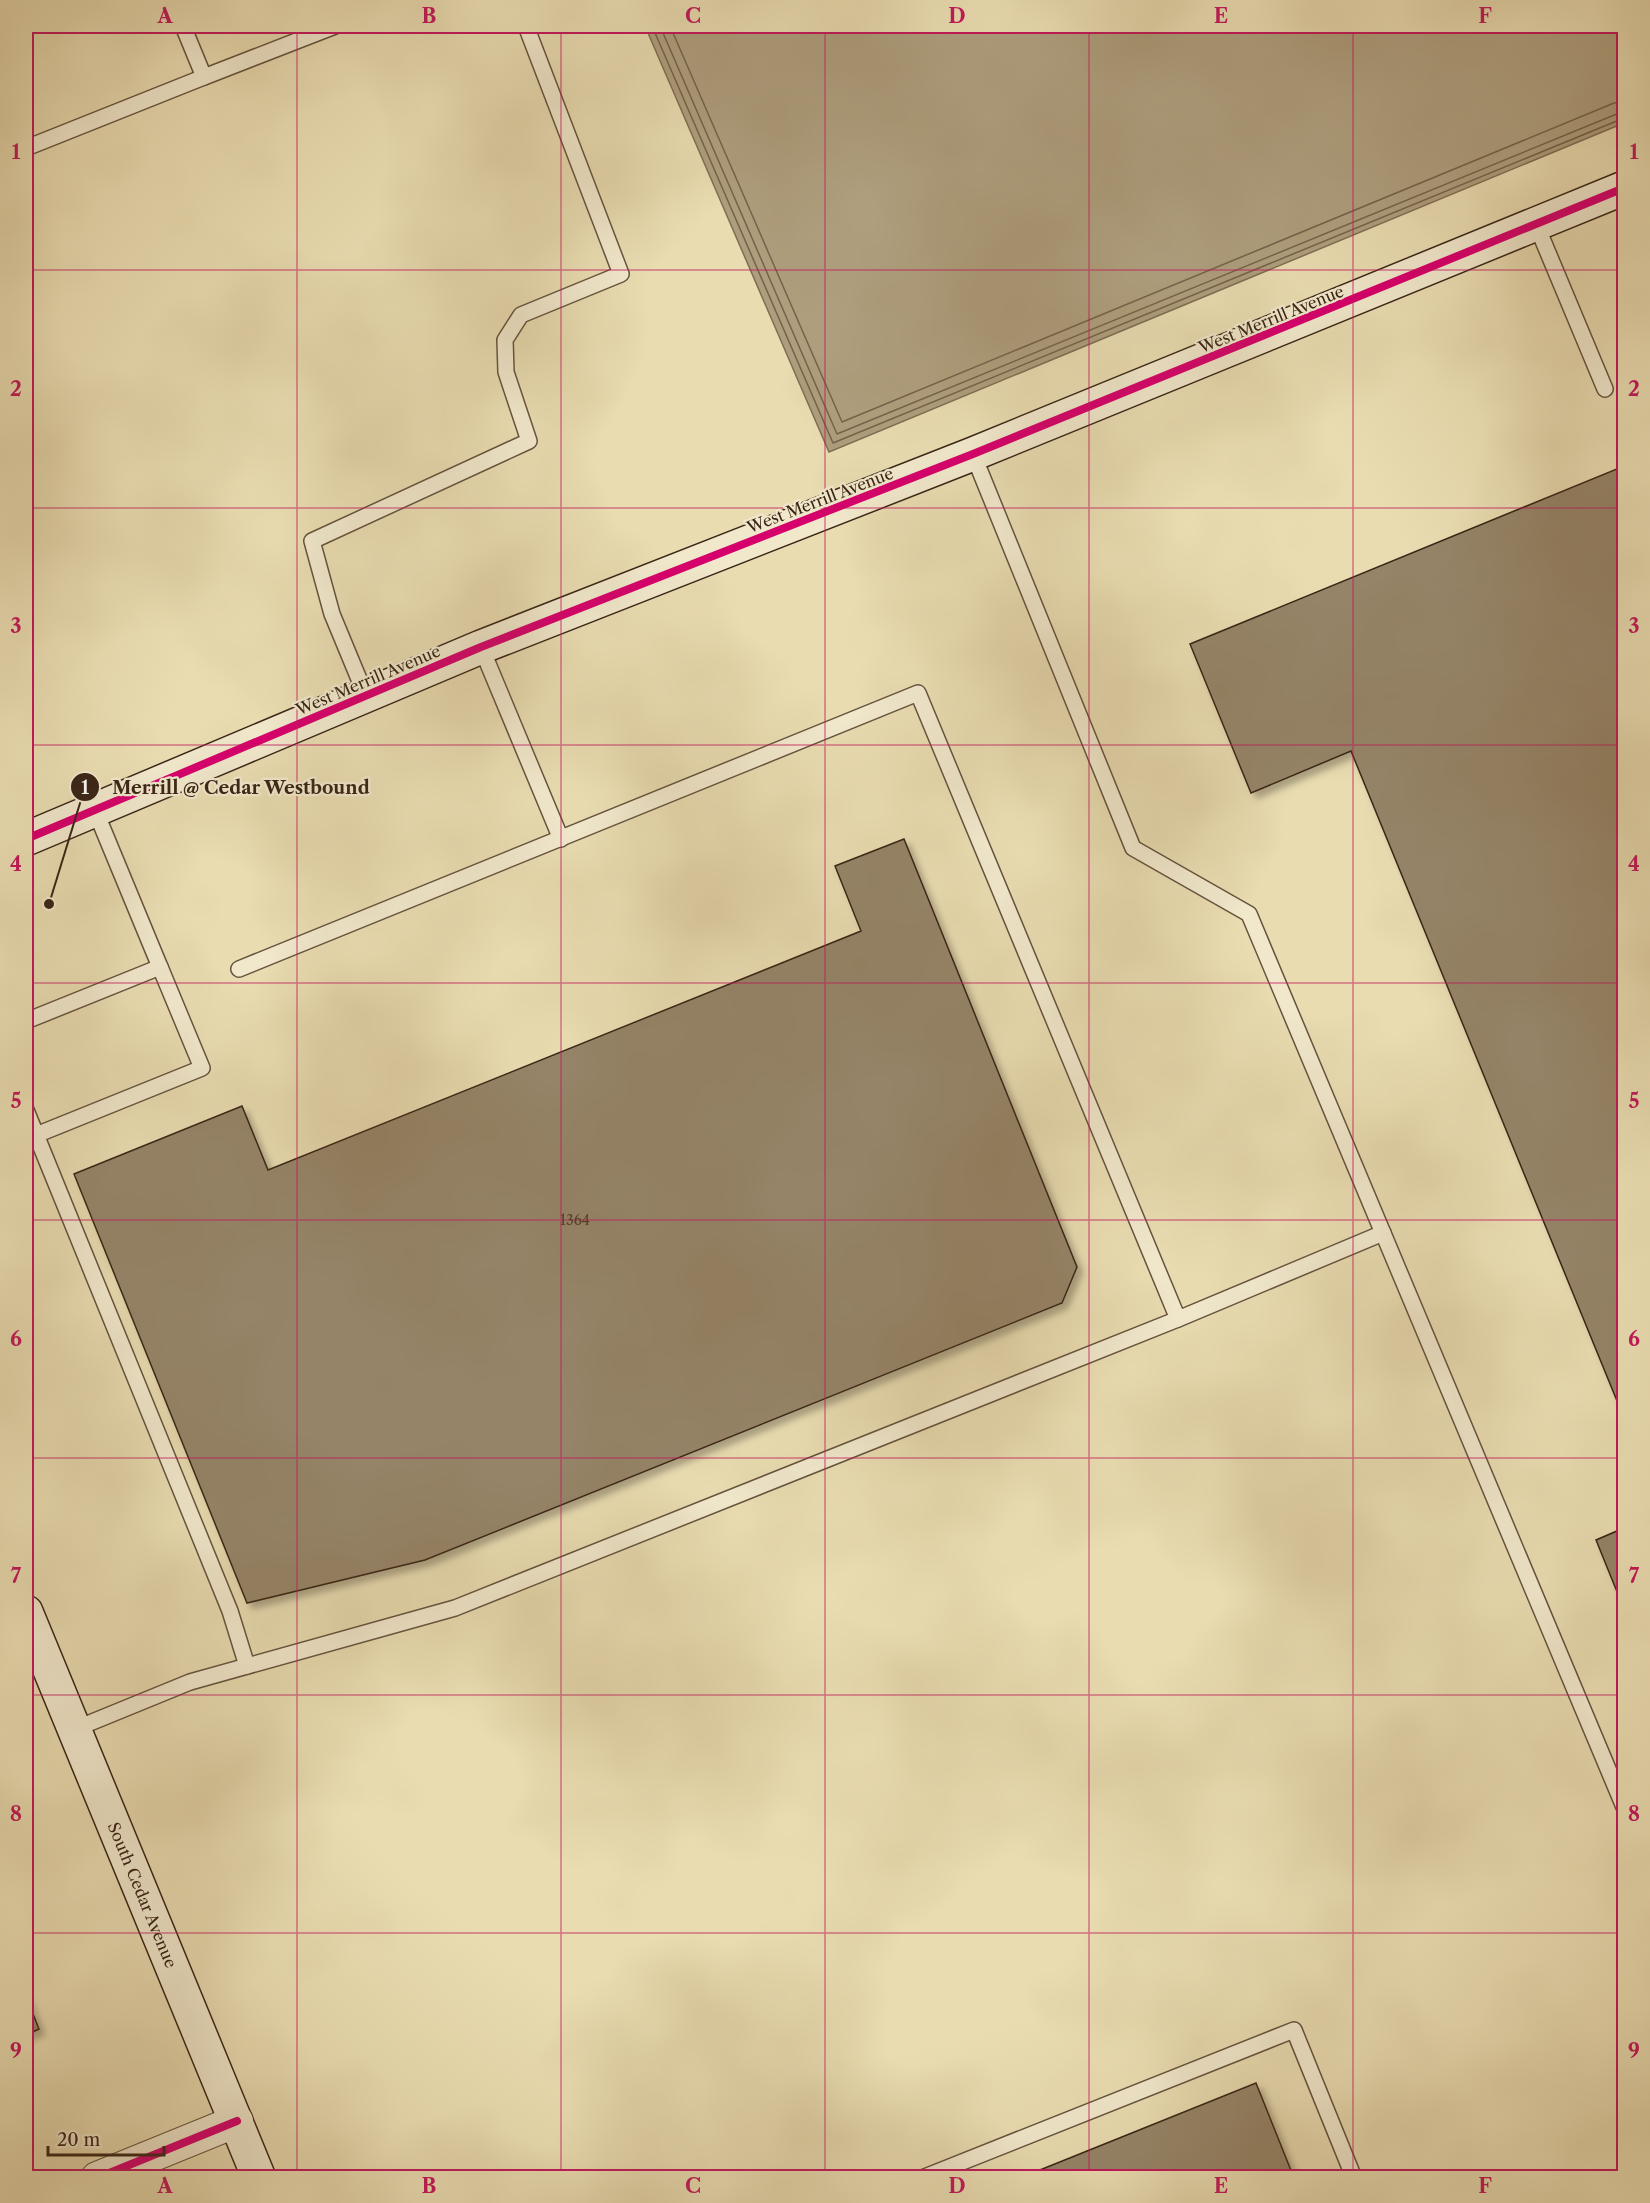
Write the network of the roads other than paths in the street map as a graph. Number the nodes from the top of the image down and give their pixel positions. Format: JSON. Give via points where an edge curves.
{"nodes":[{"id":1,"x":183,"y":26,"type":"edge"},
{"id":2,"x":335,"y":26,"type":"edge"},
{"id":3,"x":526,"y":26,"type":"edge"},
{"id":4,"x":204,"y":77,"type":"junction"},
{"id":5,"x":26,"y":148,"type":"edge"},
{"id":6,"x":1624,"y":188,"type":"edge"},
{"id":7,"x":1536,"y":224,"type":"junction"},
{"id":8,"x":1605,"y":389,"type":"dead end"},
{"id":9,"x":973,"y":454,"type":"junction"},
{"id":10,"x":481,"y":647,"type":"junction"},
{"id":11,"x":366,"y":696,"type":"junction"},
{"id":12,"x":95,"y":810,"type":"junction"},
{"id":13,"x":26,"y":839,"type":"edge"},
{"id":14,"x":561,"y":839,"type":"junction"},
{"id":15,"x":160,"y":967,"type":"junction"},
{"id":16,"x":239,"y":969,"type":"dead end"},
{"id":17,"x":26,"y":1021,"type":"edge"},
{"id":18,"x":26,"y":1110,"type":"edge"},
{"id":19,"x":36,"y":1135,"type":"junction"},
{"id":20,"x":1383,"y":1233,"type":"junction"},
{"id":21,"x":1178,"y":1319,"type":"junction"},
{"id":22,"x":26,"y":1612,"type":"edge"},
{"id":23,"x":247,"y":1666,"type":"junction"},
{"id":24,"x":75,"y":1729,"type":"junction"},
{"id":25,"x":1624,"y":1806,"type":"edge"},
{"id":26,"x":237,"y":2121,"type":"junction"},
{"id":27,"x":97,"y":2178,"type":"edge"},
{"id":28,"x":259,"y":2178,"type":"edge"},
{"id":29,"x":922,"y":2178,"type":"edge"},
{"id":30,"x":1354,"y":2178,"type":"edge"}],
"edges":[{"from":1,"to":4,"type":"lane"},
{"from":2,"to":4,"type":"lane"},
{"from":3,"to":11,"type":"lane","via":[[621,274],[521,315],[505,340],[506,372],[529,441],[312,541],[332,614]]},
{"from":4,"to":5,"type":"lane"},
{"from":6,"to":7,"type":"main road","name":"West Merrill Avenue"},
{"from":7,"to":8,"type":"lane"},
{"from":7,"to":9,"type":"main road","name":"West Merrill Avenue"},
{"from":9,"to":10,"type":"main road","name":"West Merrill Avenue"},
{"from":9,"to":20,"type":"lane","via":[[1133,848],[1250,914]]},
{"from":10,"to":11,"type":"main road","name":"West Merrill Avenue"},
{"from":10,"to":14,"type":"lane"},
{"from":11,"to":12,"type":"main road","name":"West Merrill Avenue"},
{"from":12,"to":13,"type":"main road","name":"West Merrill Avenue"},
{"from":12,"to":15,"type":"lane"},
{"from":14,"to":16,"type":"lane"},
{"from":14,"to":21,"type":"lane","via":[[918,693]]},
{"from":15,"to":17,"type":"lane"},
{"from":15,"to":19,"type":"lane","via":[[202,1068]]},
{"from":18,"to":19,"type":"lane"},
{"from":19,"to":23,"type":"lane","via":[[230,1611]]},
{"from":20,"to":21,"type":"lane"},
{"from":20,"to":25,"type":"lane"},
{"from":21,"to":23,"type":"lane","via":[[455,1608]]},
{"from":22,"to":24,"type":"main road","name":"South Cedar Avenue"},
{"from":23,"to":24,"type":"lane","via":[[190,1682]]},
{"from":24,"to":26,"type":"main road","name":"South Cedar Avenue"},
{"from":26,"to":27,"type":"street"},
{"from":26,"to":28,"type":"main road","name":"South Cedar Avenue"},
{"from":29,"to":30,"type":"lane","via":[[1294,2031]]}]}
